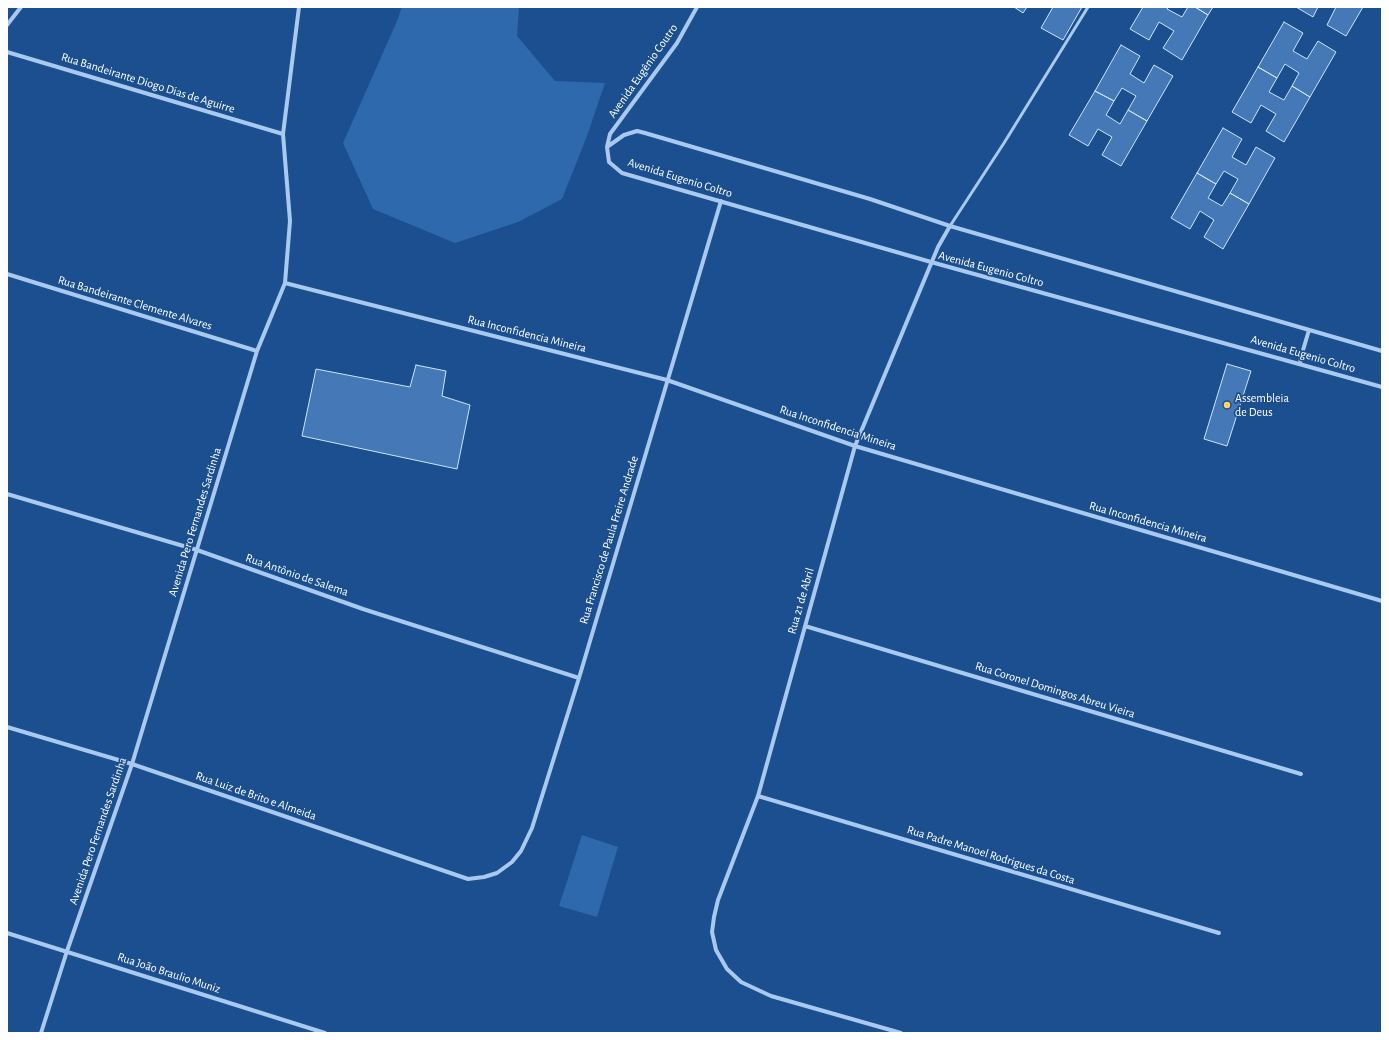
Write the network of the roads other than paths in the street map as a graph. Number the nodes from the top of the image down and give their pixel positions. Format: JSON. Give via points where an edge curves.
{"nodes":[{"id":1,"x":21,"y":7,"type":"edge"},
{"id":2,"x":299,"y":7,"type":"edge"},
{"id":3,"x":697,"y":7,"type":"edge"},
{"id":4,"x":1088,"y":7,"type":"edge"},
{"id":5,"x":7,"y":25,"type":"edge"},
{"id":6,"x":7,"y":52,"type":"edge"},
{"id":7,"x":283,"y":134,"type":"junction"},
{"id":8,"x":607,"y":147,"type":"junction"},
{"id":9,"x":721,"y":201,"type":"junction"},
{"id":10,"x":950,"y":226,"type":"junction"},
{"id":11,"x":931,"y":262,"type":"junction"},
{"id":12,"x":7,"y":274,"type":"edge"},
{"id":13,"x":285,"y":283,"type":"junction"},
{"id":14,"x":1309,"y":330,"type":"junction"},
{"id":15,"x":256,"y":351,"type":"junction"},
{"id":16,"x":1382,"y":351,"type":"edge"},
{"id":17,"x":1300,"y":364,"type":"junction"},
{"id":18,"x":667,"y":380,"type":"junction"},
{"id":19,"x":1382,"y":387,"type":"edge"},
{"id":20,"x":855,"y":446,"type":"junction"},
{"id":21,"x":7,"y":494,"type":"edge"},
{"id":22,"x":197,"y":550,"type":"junction"},
{"id":23,"x":1382,"y":601,"type":"edge"},
{"id":24,"x":805,"y":626,"type":"junction"},
{"id":25,"x":579,"y":678,"type":"junction"},
{"id":26,"x":7,"y":727,"type":"edge"},
{"id":27,"x":132,"y":764,"type":"junction"},
{"id":28,"x":1301,"y":774,"type":"dead end"},
{"id":29,"x":758,"y":796,"type":"junction"},
{"id":30,"x":498,"y":873,"type":"joint"},
{"id":31,"x":7,"y":933,"type":"edge"},
{"id":32,"x":1219,"y":933,"type":"dead end"},
{"id":33,"x":67,"y":951,"type":"junction"},
{"id":34,"x":41,"y":1033,"type":"edge"},
{"id":35,"x":325,"y":1033,"type":"edge"},
{"id":36,"x":901,"y":1033,"type":"edge"}],
"edges":[{"from":1,"to":5,"type":"street"},
{"from":2,"to":7,"type":"street","name":"Avenida Pero Fernandes Sardinha"},
{"from":3,"to":8,"type":"street","name":"Avenida Eugênio Coutro","via":[[677,43],[610,134]]},
{"from":4,"to":10,"type":"lane"},
{"from":6,"to":7,"type":"street","name":"Rua Bandeirante Diogo Dias de Aguirre"},
{"from":7,"to":13,"type":"street","name":"Avenida Pero Fernandes Sardinha","via":[[290,221]]},
{"from":8,"to":9,"type":"street","name":"Avenida Eugenio Coltro","via":[[609,162],[622,173]]},
{"from":8,"to":10,"type":"street","name":"Avenida Eugenio Coltro","via":[[624,135],[636,131],[645,133],[862,197]]},
{"from":9,"to":11,"type":"street","name":"Avenida Eugenio Coltro"},
{"from":9,"to":18,"type":"street","name":"Rua Francisco de Paula Freire Andrade"},
{"from":10,"to":11,"type":"street","name":"Rua 21 de Abril"},
{"from":10,"to":14,"type":"street","name":"Avenida Eugenio Coltro"},
{"from":11,"to":17,"type":"street","name":"Avenida Eugenio Coltro"},
{"from":11,"to":20,"type":"street","name":"Rua 21 de Abril"},
{"from":12,"to":15,"type":"street","name":"Rua Bandeirante Clemente Alvares"},
{"from":13,"to":15,"type":"street","name":"Avenida Pero Fernandes Sardinha"},
{"from":13,"to":18,"type":"street","name":"Rua Inconfidencia Mineira"},
{"from":14,"to":16,"type":"street","name":"Avenida Eugenio Coltro"},
{"from":14,"to":17,"type":"street"},
{"from":15,"to":22,"type":"street","name":"Avenida Pero Fernandes Sardinha"},
{"from":17,"to":19,"type":"street","name":"Avenida Eugenio Coltro"},
{"from":18,"to":20,"type":"street","name":"Rua Inconfidencia Mineira"},
{"from":18,"to":25,"type":"street","name":"Rua Francisco de Paula Freire Andrade"},
{"from":20,"to":23,"type":"street","name":"Rua Inconfidencia Mineira"},
{"from":20,"to":24,"type":"street","name":"Rua 21 de Abril"},
{"from":21,"to":22,"type":"street","name":"Rua Antônio de Salema"},
{"from":22,"to":25,"type":"street","name":"Rua Antônio de Salema","via":[[363,609]]},
{"from":22,"to":27,"type":"street","name":"Avenida Pero Fernandes Sardinha"},
{"from":24,"to":28,"type":"street","name":"Rua Coronel Domingos Abreu Vieira"},
{"from":24,"to":29,"type":"street","name":"Rua 21 de Abril"},
{"from":25,"to":30,"type":"street","name":"Rua Francisco de Paula Freire Andrade","via":[[532,828],[521,851]]},
{"from":26,"to":27,"type":"street","name":"Rua Luiz de Brito e Almeida"},
{"from":27,"to":30,"type":"street","name":"Rua Luiz de Brito e Almeida","via":[[468,879],[484,878]]},
{"from":27,"to":33,"type":"street","name":"Avenida Pero Fernandes Sardinha"},
{"from":29,"to":32,"type":"street","name":"Rua Padre Manoel Rodrigues da Costa"},
{"from":29,"to":36,"type":"street","name":"Rua 21 de Abril","via":[[718,900],[714,917],[712,932],[716,950],[727,969],[741,982],[771,996]]},
{"from":31,"to":33,"type":"street","name":"Rua João Braulio Muniz"},
{"from":33,"to":34,"type":"street","name":"Avenida Pero Fernandes Sardinha"},
{"from":33,"to":35,"type":"street","name":"Rua João Braulio Muniz"}]}
